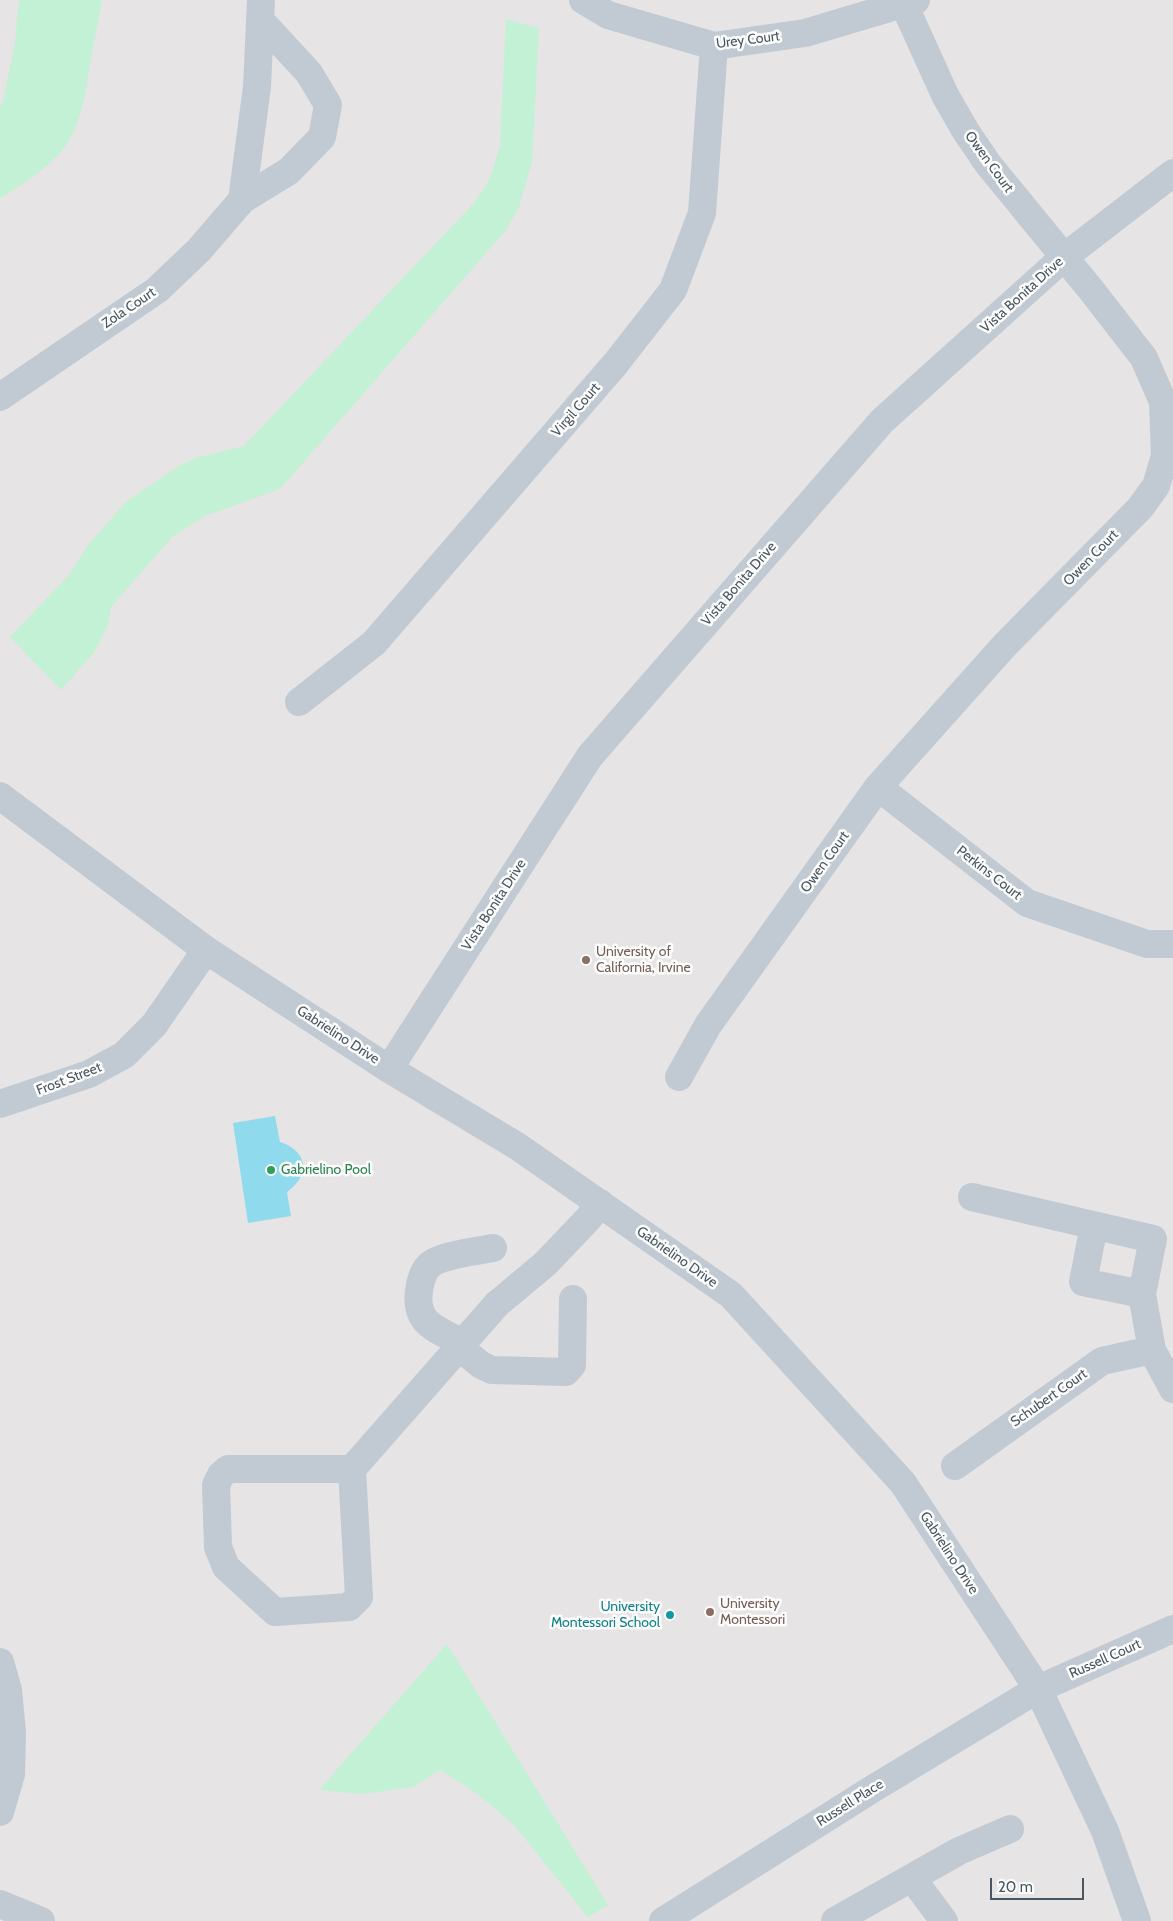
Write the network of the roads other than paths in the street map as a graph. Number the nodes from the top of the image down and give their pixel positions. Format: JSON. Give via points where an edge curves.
{"nodes":[{"id":1,"x":583,"y":0,"type":"edge"},
{"id":2,"x":907,"y":2,"type":"edge"},
{"id":3,"x":261,"y":10,"type":"edge"},
{"id":4,"x":714,"y":46,"type":"junction"},
{"id":5,"x":1173,"y":173,"type":"edge"},
{"id":6,"x":242,"y":200,"type":"junction"},
{"id":7,"x":1063,"y":258,"type":"junction"},
{"id":8,"x":0,"y":397,"type":"edge"},
{"id":9,"x":299,"y":702,"type":"dead end"},
{"id":10,"x":878,"y":787,"type":"junction"},
{"id":11,"x":0,"y":796,"type":"edge"},
{"id":12,"x":1173,"y":944,"type":"edge"},
{"id":13,"x":206,"y":950,"type":"junction"},
{"id":14,"x":389,"y":1068,"type":"junction"},
{"id":15,"x":678,"y":1077,"type":"dead end"},
{"id":16,"x":0,"y":1104,"type":"edge"},
{"id":17,"x":972,"y":1198,"type":"dead end"},
{"id":18,"x":600,"y":1203,"type":"junction"},
{"id":19,"x":1094,"y":1226,"type":"junction"},
{"id":20,"x":493,"y":1248,"type":"dead end"},
{"id":21,"x":1142,"y":1294,"type":"junction"},
{"id":22,"x":573,"y":1298,"type":"dead end"},
{"id":23,"x":461,"y":1345,"type":"junction"},
{"id":24,"x":1152,"y":1350,"type":"junction"},
{"id":25,"x":1173,"y":1389,"type":"edge"},
{"id":26,"x":955,"y":1466,"type":"dead end"},
{"id":27,"x":352,"y":1469,"type":"junction"},
{"id":28,"x":1173,"y":1629,"type":"edge"},
{"id":29,"x":0,"y":1662,"type":"edge"},
{"id":30,"x":1038,"y":1689,"type":"junction"},
{"id":31,"x":0,"y":1812,"type":"edge"},
{"id":32,"x":1010,"y":1829,"type":"dead end"},
{"id":33,"x":912,"y":1878,"type":"junction"},
{"id":34,"x":0,"y":1904,"type":"edge"},
{"id":35,"x":41,"y":1921,"type":"edge"},
{"id":36,"x":663,"y":1921,"type":"edge"},
{"id":37,"x":835,"y":1921,"type":"edge"},
{"id":38,"x":944,"y":1921,"type":"edge"},
{"id":39,"x":1137,"y":1921,"type":"edge"}],
"edges":[{"from":1,"to":4,"type":"street","name":"Urey Court","via":[[608,15]]},
{"from":2,"to":4,"type":"street","name":"Urey Court","via":[[805,33]]},
{"from":2,"to":7,"type":"street","name":"Owen Court","via":[[945,95],[965,130]]},
{"from":3,"to":6,"type":"street","name":"Zola Court","via":[[257,87]]},
{"from":3,"to":6,"type":"street","name":"Zola Court","via":[[309,73],[328,105],[322,138],[289,171]]},
{"from":4,"to":9,"type":"street","name":"Virgil Court","via":[[702,213],[673,290],[616,363],[374,643]]},
{"from":5,"to":7,"type":"street","name":"Vista Bonita Drive"},
{"from":6,"to":8,"type":"street","name":"Zola Court","via":[[199,250],[157,290]]},
{"from":7,"to":10,"type":"street","name":"Owen Court","via":[[1144,358],[1163,402],[1165,456],[1156,486],[1140,508],[1006,645]]},
{"from":7,"to":14,"type":"street","name":"Vista Bonita Drive","via":[[882,420],[590,756]]},
{"from":10,"to":12,"type":"street","name":"Perkins Court","via":[[1027,903],[1146,944]]},
{"from":10,"to":15,"type":"street","name":"Owen Court","via":[[708,1025]]},
{"from":11,"to":13,"type":"street","name":"Gabrielino Drive"},
{"from":13,"to":14,"type":"street","name":"Gabrielino Drive"},
{"from":13,"to":16,"type":"street","name":"Frost Street","via":[[154,1025],[124,1056],[89,1074]]},
{"from":14,"to":18,"type":"street","name":"Gabrielino Drive","via":[[517,1146]]},
{"from":17,"to":19,"type":"street"},
{"from":18,"to":23,"type":"street","via":[[545,1264],[497,1304]]},
{"from":18,"to":30,"type":"street","name":"Gabrielino Drive","via":[[731,1295],[903,1483]]},
{"from":19,"to":21,"type":"street","via":[[1083,1282]]},
{"from":19,"to":21,"type":"street","via":[[1154,1239]]},
{"from":20,"to":23,"type":"street","via":[[437,1260],[421,1277],[417,1298],[419,1313],[435,1329]]},
{"from":21,"to":24,"type":"street"},
{"from":22,"to":23,"type":"street","via":[[572,1365],[566,1372],[492,1370],[481,1365]]},
{"from":23,"to":27,"type":"street"},
{"from":24,"to":25,"type":"street"},
{"from":24,"to":26,"type":"street","name":"Schubert Court","via":[[1102,1361]]},
{"from":27,"to":27,"type":"street","via":[[359,1597],[350,1607],[275,1612],[226,1567],[222,1558],[218,1547],[216,1485],[221,1474],[228,1470]]},
{"from":28,"to":30,"type":"street","name":"Russell Court"},
{"from":29,"to":31,"type":"street","via":[[8,1690],[12,1774]]},
{"from":30,"to":36,"type":"street","name":"Russell Place"},
{"from":30,"to":39,"type":"street","name":"Gabrielino Drive","via":[[1105,1831]]},
{"from":32,"to":33,"type":"street","via":[[959,1850]]},
{"from":33,"to":37,"type":"street"},
{"from":33,"to":38,"type":"street"},
{"from":34,"to":35,"type":"street"}]}
